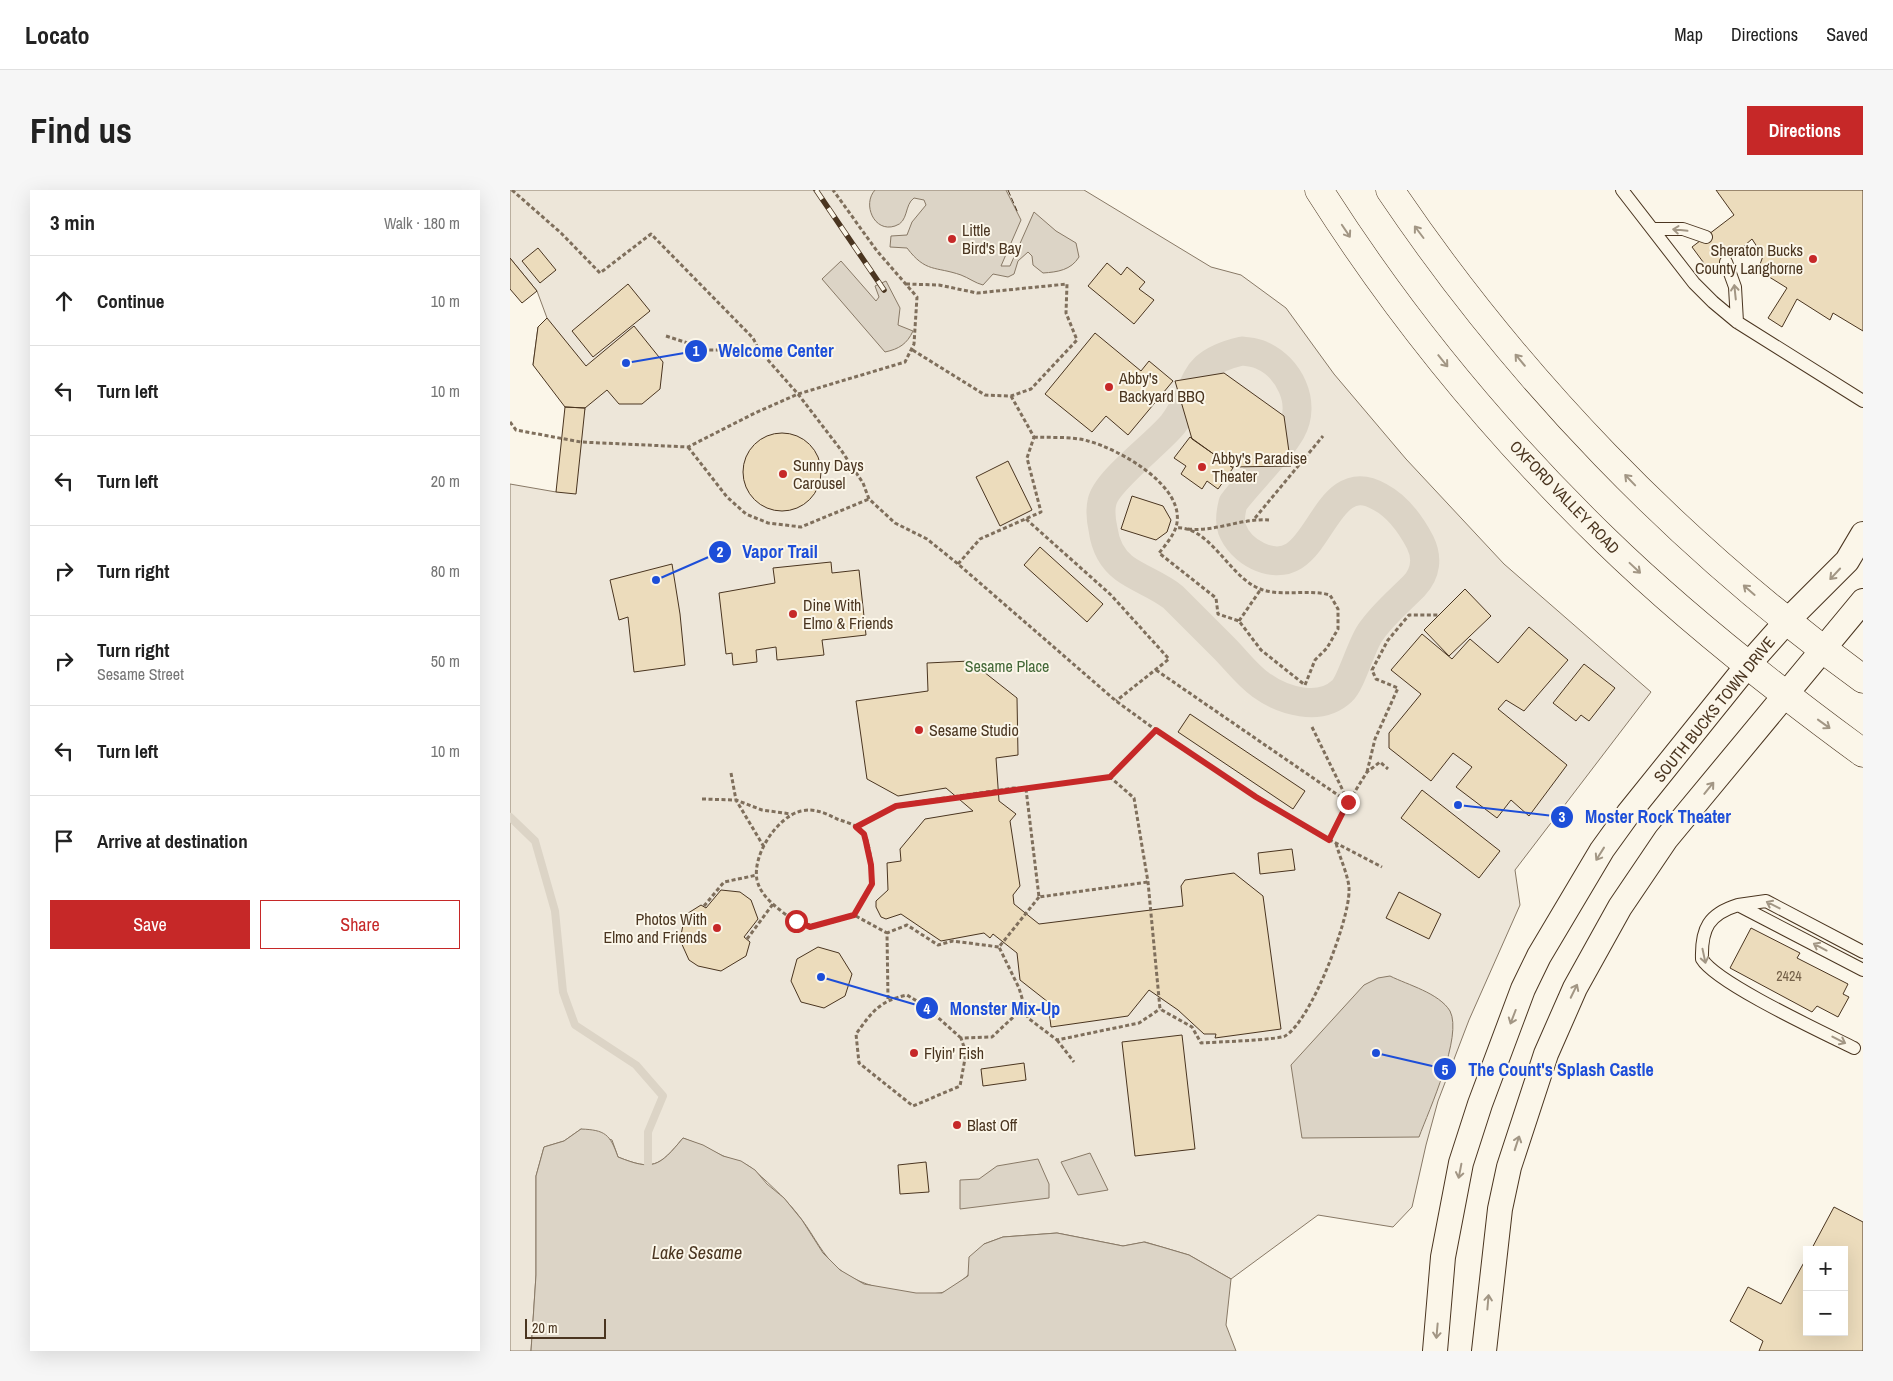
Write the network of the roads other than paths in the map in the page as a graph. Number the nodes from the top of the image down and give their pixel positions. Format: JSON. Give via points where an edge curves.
{"nodes":[{"id":1,"x":1319,"y":190,"type":"edge"},
{"id":2,"x":1390,"y":190,"type":"edge"},
{"id":3,"x":1622,"y":190,"type":"edge"},
{"id":4,"x":1653,"y":230,"type":"junction"},
{"id":5,"x":1706,"y":237,"type":"dead end"},
{"id":6,"x":1726,"y":262,"type":"dead end"},
{"id":7,"x":1737,"y":322,"type":"junction"},
{"id":8,"x":1863,"y":401,"type":"edge"},
{"id":9,"x":1863,"y":534,"type":"edge"},
{"id":10,"x":1863,"y":602,"type":"edge"},
{"id":11,"x":1787,"y":621,"type":"junction"},
{"id":12,"x":1822,"y":649,"type":"junction"},
{"id":13,"x":1747,"y":666,"type":"junction"},
{"id":14,"x":1863,"y":679,"type":"edge"},
{"id":15,"x":1785,"y":695,"type":"junction"},
{"id":16,"x":1863,"y":753,"type":"edge"},
{"id":17,"x":1738,"y":905,"type":"junction"},
{"id":18,"x":1863,"y":952,"type":"edge"},
{"id":19,"x":1863,"y":970,"type":"edge"},
{"id":20,"x":1854,"y":1048,"type":"dead end"},
{"id":21,"x":1435,"y":1351,"type":"edge"},
{"id":22,"x":1484,"y":1351,"type":"edge"}],
"edges":[{"from":1,"to":13,"type":"main road","name":"OXFORD VALLEY ROAD","one_way":true,"via":[[1405,312],[1504,433],[1604,539]]},
{"from":11,"to":2,"type":"main road","one_way":true,"via":[[1646,496],[1548,394],[1458,283]]},
{"from":3,"to":4,"type":"lane"},
{"from":5,"to":4,"type":"lane","one_way":true,"via":[[1683,229]]},
{"from":4,"to":7,"type":"lane","via":[[1694,283]]},
{"from":7,"to":6,"type":"lane","one_way":true,"via":[[1735,287]]},
{"from":7,"to":8,"type":"lane"},
{"from":9,"to":11,"type":"street","name":"SOUTH BUCKS TOWN DRIVE","one_way":true,"via":[[1847,561]]},
{"from":10,"to":12,"type":"street"},
{"from":11,"to":12,"type":"main road"},
{"from":11,"to":13,"type":"street","name":"SOUTH BUCKS TOWN DRIVE"},
{"from":12,"to":14,"type":"main road"},
{"from":12,"to":15,"type":"street"},
{"from":13,"to":15,"type":"main road","name":"OXFORD VALLEY ROAD"},
{"from":13,"to":21,"type":"street","name":"SOUTH BUCKS TOWN DRIVE","one_way":true,"via":[[1602,850],[1556,925],[1523,989],[1461,1163],[1443,1257]]},
{"from":15,"to":16,"type":"main road","name":"OXFORD VALLEY ROAD","one_way":true},
{"from":22,"to":15,"type":"street","one_way":true,"via":[[1500,1209],[1509,1167],[1546,1054],[1575,988],[1620,906],[1666,839]]},
{"from":18,"to":17,"type":"lane","one_way":true,"via":[[1766,901]]},
{"from":19,"to":17,"type":"lane","one_way":true},
{"from":17,"to":20,"type":"lane","one_way":true,"via":[[1715,915],[1707,926],[1702,946],[1702,959],[1706,966]]}]}
